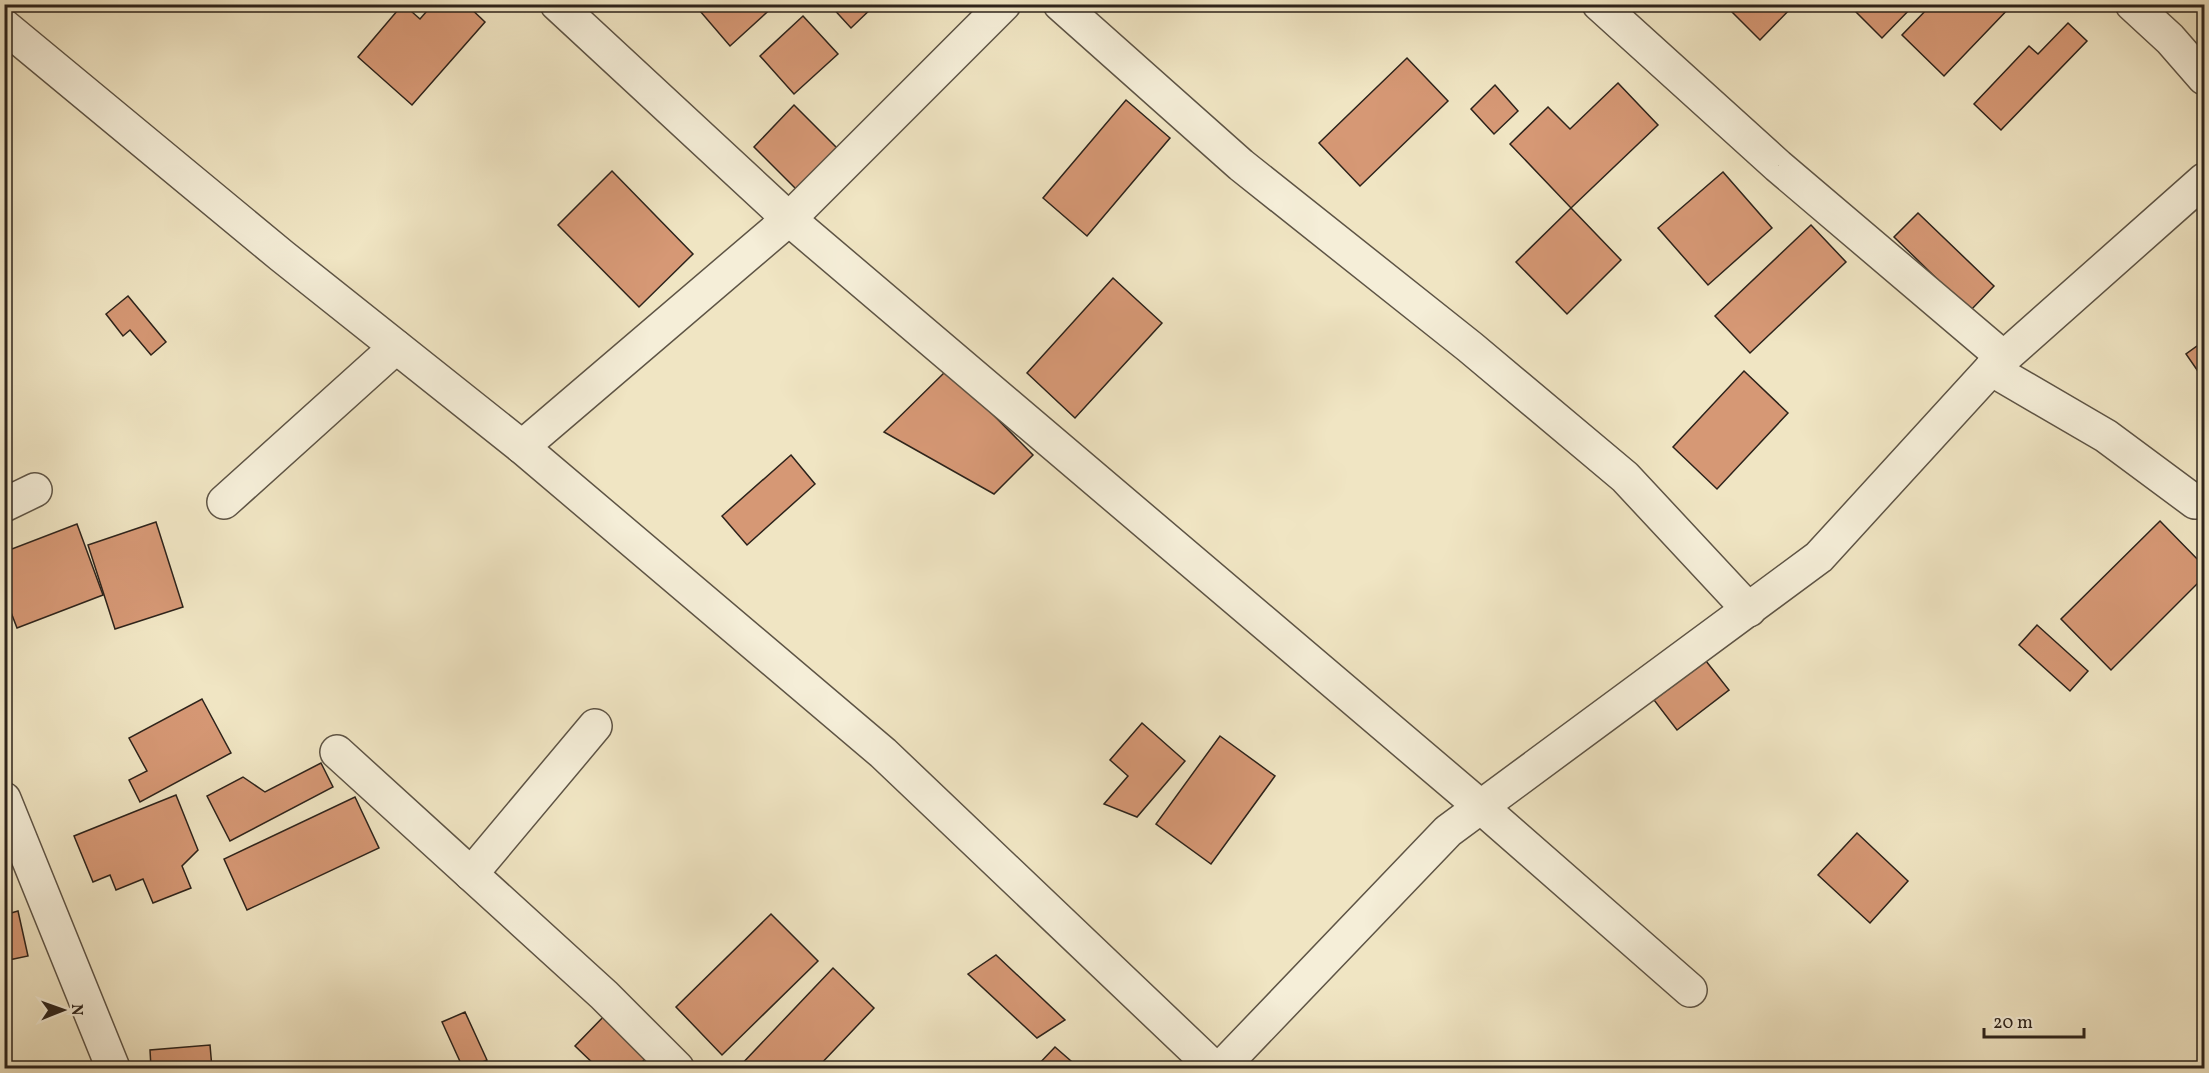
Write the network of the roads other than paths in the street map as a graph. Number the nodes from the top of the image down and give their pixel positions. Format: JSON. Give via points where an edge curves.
{"nodes":[{"id":1,"x":557,"y":4,"type":"edge"},
{"id":2,"x":1004,"y":4,"type":"edge"},
{"id":3,"x":1060,"y":4,"type":"edge"},
{"id":4,"x":1599,"y":4,"type":"edge"},
{"id":5,"x":2132,"y":4,"type":"edge"},
{"id":6,"x":4,"y":26,"type":"edge"},
{"id":7,"x":2205,"y":78,"type":"edge"},
{"id":8,"x":2205,"y":180,"type":"edge"},
{"id":9,"x":789,"y":219,"type":"junction"},
{"id":10,"x":396,"y":347,"type":"junction"},
{"id":11,"x":1998,"y":363,"type":"junction"},
{"id":12,"x":522,"y":447,"type":"junction"},
{"id":13,"x":35,"y":490,"type":"dead end"},
{"id":14,"x":224,"y":502,"type":"dead end"},
{"id":15,"x":2195,"y":502,"type":"dead end"},
{"id":16,"x":4,"y":505,"type":"edge"},
{"id":17,"x":1749,"y":610,"type":"junction"},
{"id":18,"x":595,"y":726,"type":"dead end"},
{"id":19,"x":337,"y":752,"type":"dead end"},
{"id":20,"x":4,"y":799,"type":"edge"},
{"id":21,"x":1481,"y":807,"type":"junction"},
{"id":22,"x":471,"y":874,"type":"junction"},
{"id":23,"x":1690,"y":990,"type":"dead end"},
{"id":24,"x":113,"y":1068,"type":"edge"},
{"id":25,"x":678,"y":1068,"type":"edge"},
{"id":26,"x":1214,"y":1068,"type":"edge"},
{"id":27,"x":1221,"y":1068,"type":"edge"}],
"edges":[{"from":1,"to":9,"type":"street"},
{"from":2,"to":9,"type":"street"},
{"from":3,"to":17,"type":"street","via":[[1240,165],[1470,347],[1624,477]]},
{"from":4,"to":11,"type":"street"},
{"from":5,"to":7,"type":"street"},
{"from":6,"to":10,"type":"street"},
{"from":8,"to":11,"type":"street"},
{"from":9,"to":12,"type":"street"},
{"from":9,"to":21,"type":"street"},
{"from":10,"to":12,"type":"street"},
{"from":10,"to":14,"type":"street"},
{"from":11,"to":15,"type":"street"},
{"from":11,"to":17,"type":"street","via":[[1819,557]]},
{"from":12,"to":26,"type":"street","via":[[883,753]]},
{"from":13,"to":16,"type":"street"},
{"from":17,"to":21,"type":"street"},
{"from":18,"to":22,"type":"street"},
{"from":19,"to":22,"type":"street"},
{"from":20,"to":24,"type":"street"},
{"from":21,"to":23,"type":"street"},
{"from":21,"to":27,"type":"street","via":[[1448,831]]},
{"from":22,"to":25,"type":"street"}]}
